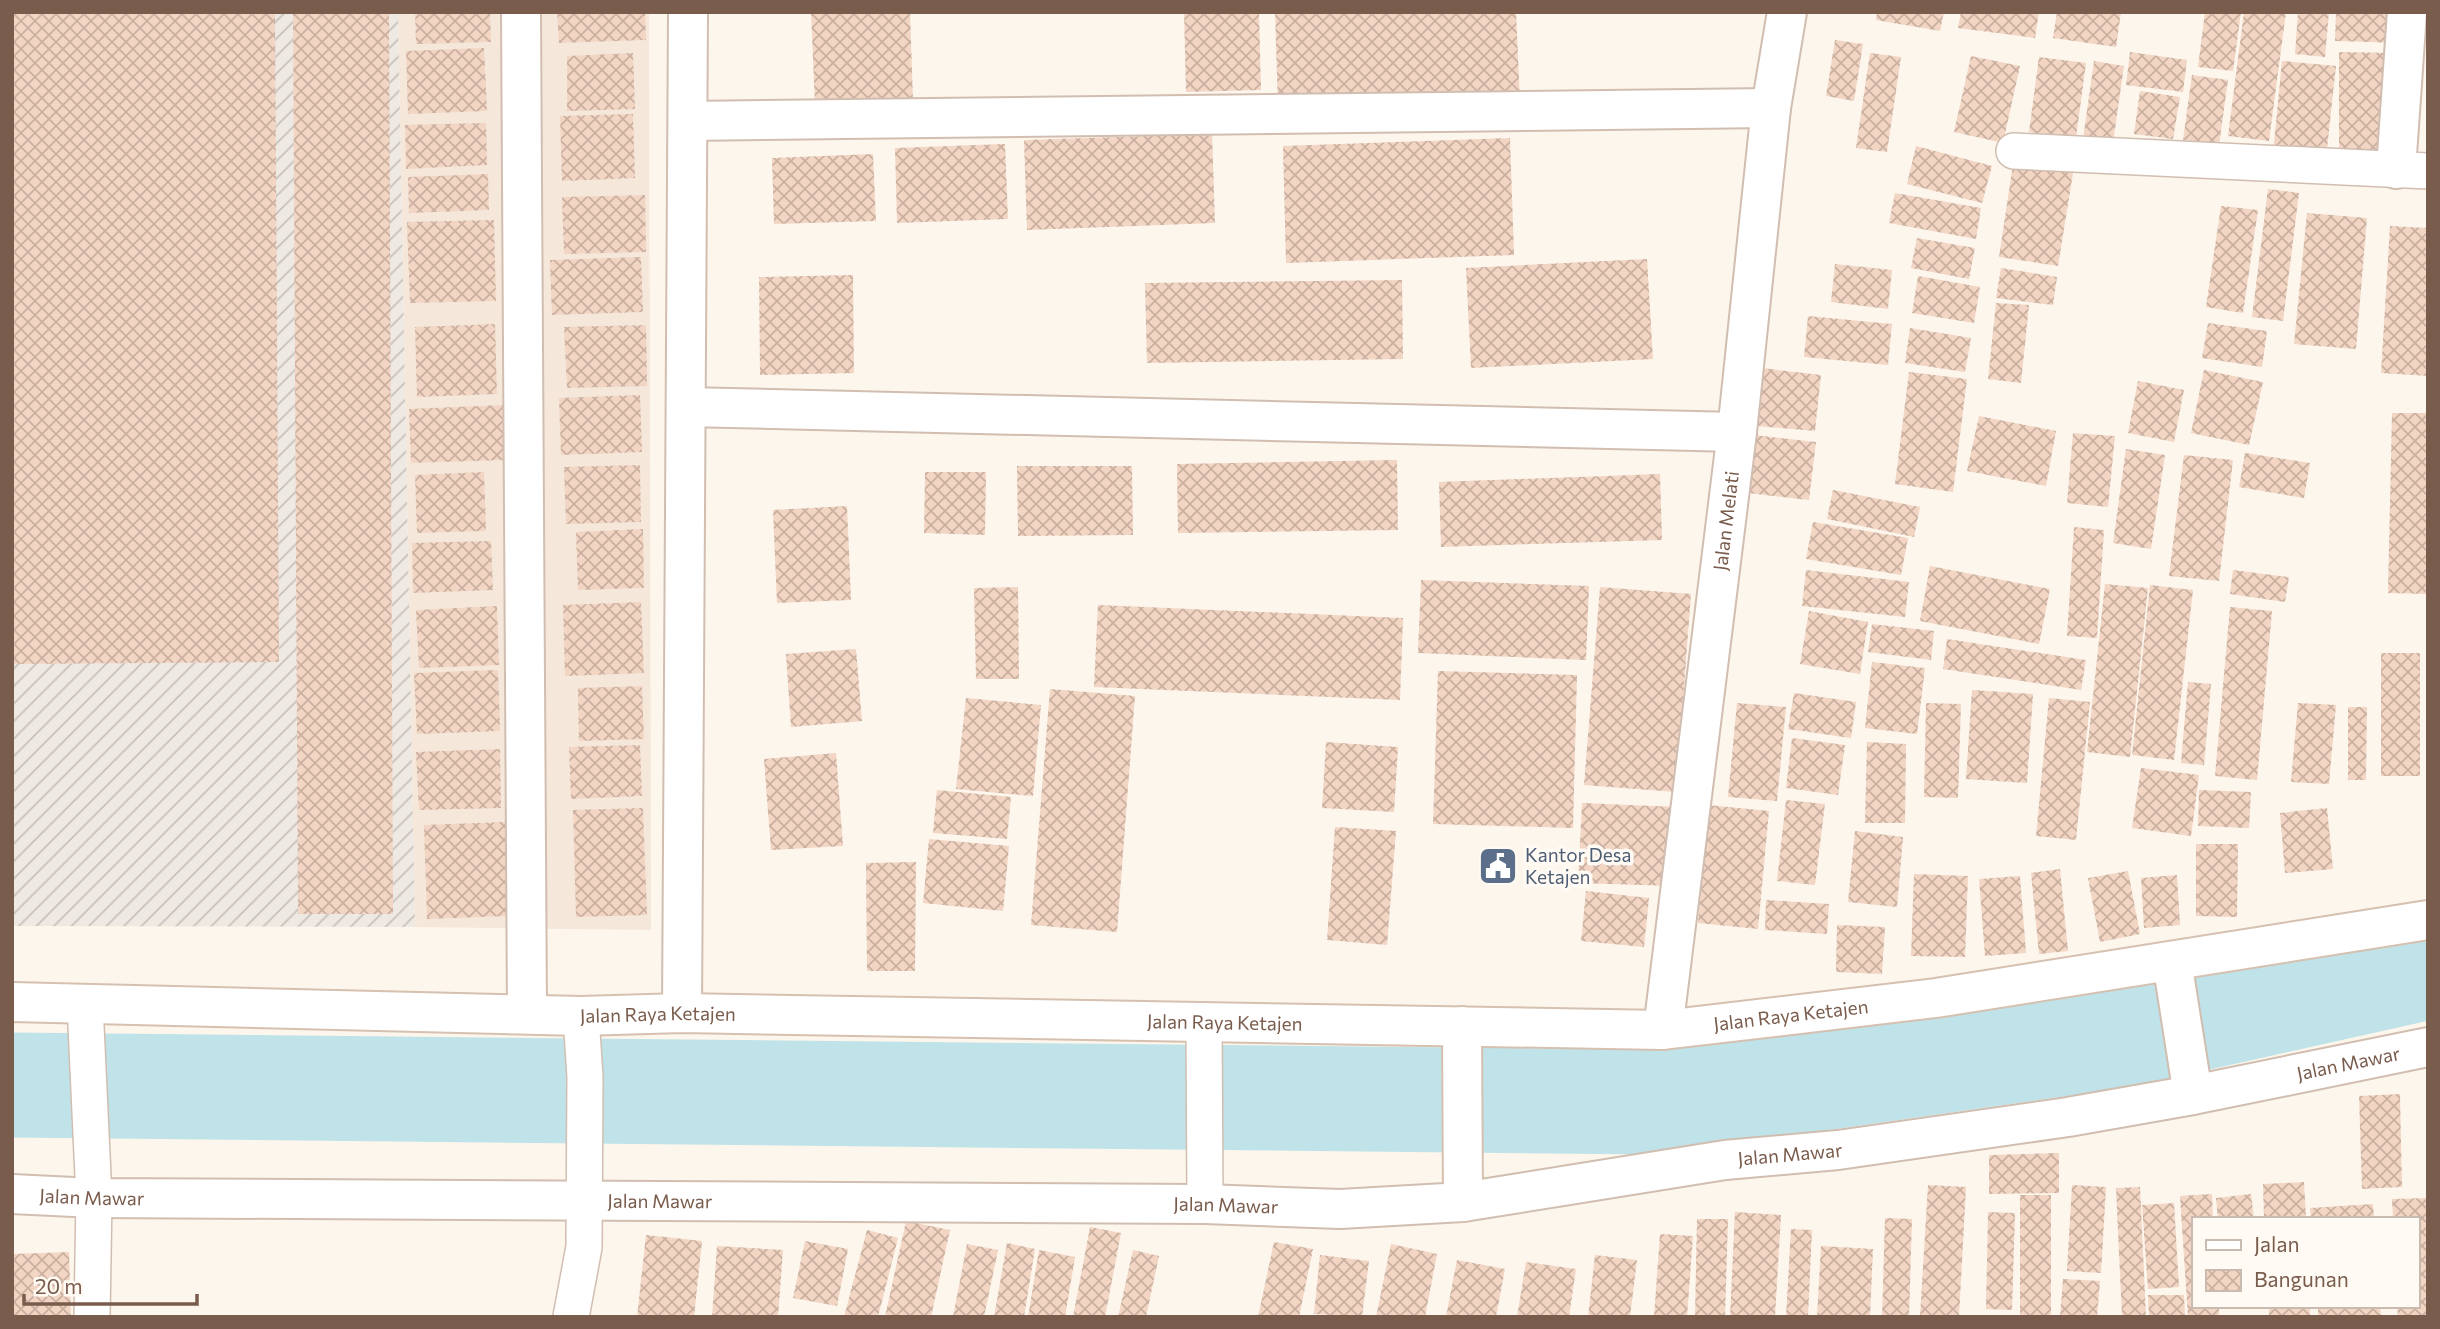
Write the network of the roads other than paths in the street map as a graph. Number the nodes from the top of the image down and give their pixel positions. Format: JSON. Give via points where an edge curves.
{"nodes":[{"id":1,"x":521,"y":12,"type":"edge"},
{"id":2,"x":688,"y":12,"type":"edge"},
{"id":3,"x":1787,"y":12,"type":"edge"},
{"id":4,"x":2407,"y":12,"type":"edge"},
{"id":5,"x":1771,"y":108,"type":"junction"},
{"id":6,"x":688,"y":121,"type":"junction"},
{"id":7,"x":2014,"y":151,"type":"dead end"},
{"id":8,"x":2412,"y":170,"type":"edge"},
{"id":9,"x":686,"y":407,"type":"junction"},
{"id":10,"x":1737,"y":432,"type":"junction"},
{"id":11,"x":2428,"y":920,"type":"edge"},
{"id":12,"x":2172,"y":961,"type":"junction"},
{"id":13,"x":12,"y":1002,"type":"edge"},
{"id":14,"x":85,"y":1003,"type":"junction"},
{"id":15,"x":682,"y":1013,"type":"junction"},
{"id":16,"x":527,"y":1014,"type":"junction"},
{"id":17,"x":581,"y":1016,"type":"junction"},
{"id":18,"x":1204,"y":1021,"type":"junction"},
{"id":19,"x":1662,"y":1030,"type":"junction"},
{"id":20,"x":1461,"y":1041,"type":"junction"},
{"id":21,"x":2428,"y":1047,"type":"edge"},
{"id":22,"x":2192,"y":1089,"type":"junction"},
{"id":23,"x":94,"y":1189,"type":"junction"},
{"id":24,"x":1462,"y":1191,"type":"junction"},
{"id":25,"x":1205,"y":1193,"type":"junction"},
{"id":26,"x":12,"y":1194,"type":"edge"},
{"id":27,"x":585,"y":1194,"type":"junction"},
{"id":28,"x":92,"y":1317,"type":"edge"},
{"id":29,"x":571,"y":1317,"type":"edge"}],
"edges":[{"from":1,"to":16,"type":"street"},
{"from":2,"to":6,"type":"street"},
{"from":3,"to":5,"type":"street","name":"Jalan Melati"},
{"from":4,"to":8,"type":"street"},
{"from":5,"to":6,"type":"street"},
{"from":5,"to":10,"type":"street","name":"Jalan Melati"},
{"from":6,"to":9,"type":"street"},
{"from":7,"to":8,"type":"lane"},
{"from":9,"to":10,"type":"street"},
{"from":9,"to":15,"type":"street"},
{"from":10,"to":19,"type":"street","name":"Jalan Melati"},
{"from":11,"to":12,"type":"street","name":"Jalan Raya Ketajen"},
{"from":12,"to":19,"type":"street","name":"Jalan Raya Ketajen","via":[[1936,998]]},
{"from":12,"to":22,"type":"street"},
{"from":13,"to":14,"type":"street","name":"Jalan Raya Ketajen"},
{"from":14,"to":16,"type":"street","name":"Jalan Raya Ketajen"},
{"from":14,"to":23,"type":"lane"},
{"from":15,"to":17,"type":"street","name":"Jalan Raya Ketajen"},
{"from":15,"to":18,"type":"street","name":"Jalan Raya Ketajen"},
{"from":16,"to":17,"type":"street","name":"Jalan Raya Ketajen"},
{"from":17,"to":27,"type":"lane"},
{"from":18,"to":20,"type":"street","name":"Jalan Raya Ketajen"},
{"from":18,"to":25,"type":"lane"},
{"from":19,"to":20,"type":"street","name":"Jalan Raya Ketajen"},
{"from":20,"to":24,"type":"street"},
{"from":21,"to":22,"type":"street","name":"Jalan Mawar"},
{"from":22,"to":24,"type":"street","name":"Jalan Mawar","via":[[1838,1150]]},
{"from":23,"to":26,"type":"street","name":"Jalan Mawar"},
{"from":23,"to":27,"type":"street","name":"Jalan Mawar"},
{"from":23,"to":28,"type":"lane"},
{"from":24,"to":25,"type":"street","name":"Jalan Mawar","via":[[1340,1209]]},
{"from":25,"to":27,"type":"street","name":"Jalan Mawar"},
{"from":27,"to":29,"type":"lane","via":[[584,1248]]}]}
